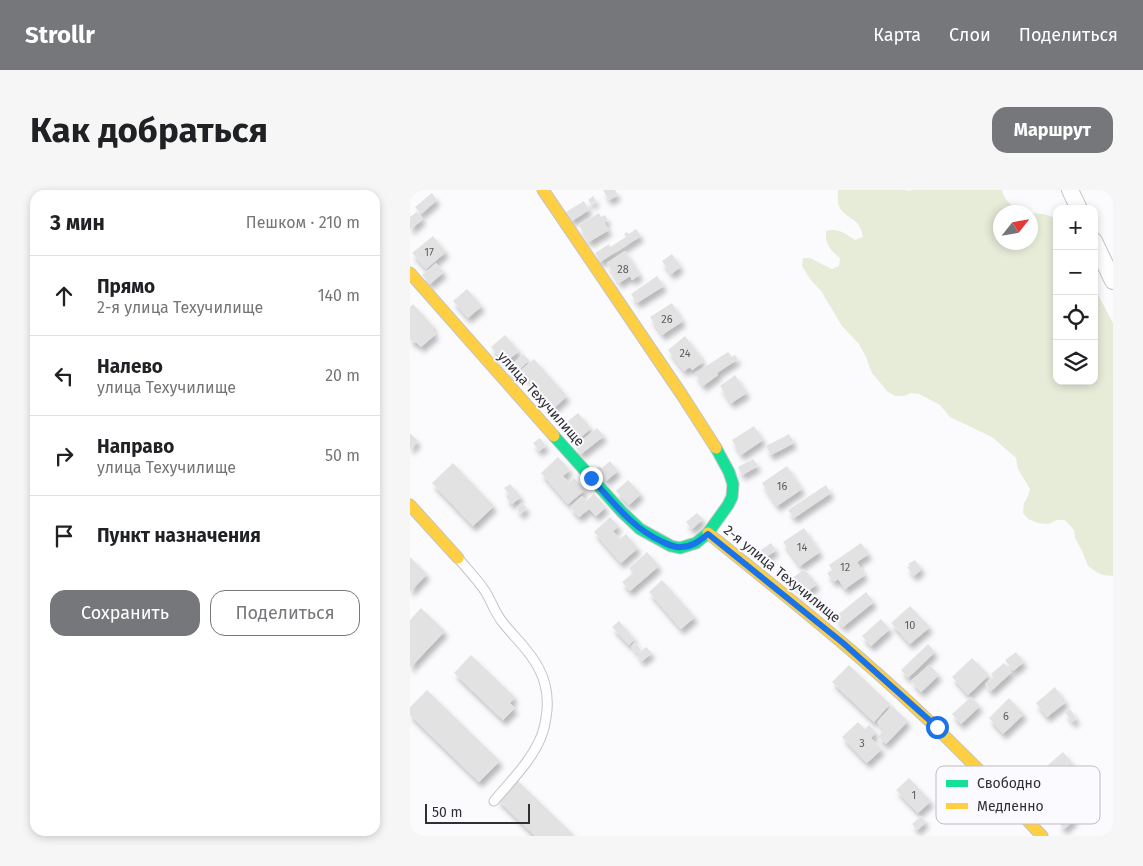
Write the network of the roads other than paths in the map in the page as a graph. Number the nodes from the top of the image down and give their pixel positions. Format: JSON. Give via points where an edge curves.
{"nodes":[{"id":1,"x":543,"y":190,"type":"edge"},
{"id":2,"x":1070,"y":190,"type":"edge"},
{"id":3,"x":1077,"y":205,"type":"edge"},
{"id":4,"x":1098,"y":249,"type":"edge"},
{"id":5,"x":410,"y":274,"type":"edge"},
{"id":6,"x":1113,"y":281,"type":"edge"},
{"id":7,"x":410,"y":505,"type":"edge"},
{"id":8,"x":708,"y":534,"type":"junction"},
{"id":9,"x":458,"y":558,"type":"joint"},
{"id":10,"x":976,"y":766,"type":"edge"},
{"id":11,"x":494,"y":802,"type":"dead end"},
{"id":12,"x":1031,"y":824,"type":"edge"},
{"id":13,"x":1042,"y":836,"type":"edge"}],
"edges":[{"from":1,"to":8,"type":"street","name":"2-я улица Техучилище","via":[[725,463],[733,484],[732,496]]},
{"from":2,"to":3,"type":"street"},
{"from":4,"to":6,"type":"street"},
{"from":5,"to":8,"type":"street","name":"улица Техучилище","via":[[640,529],[680,548],[696,543]]},
{"from":7,"to":9,"type":"street"},
{"from":8,"to":10,"type":"street","name":"2-я улица Техучилище","via":[[843,643]]},
{"from":9,"to":11,"type":"lane","via":[[540,670],[548,701],[541,737],[531,756]]},
{"from":12,"to":13,"type":"street","name":"2-я улица Техучилище"}]}
